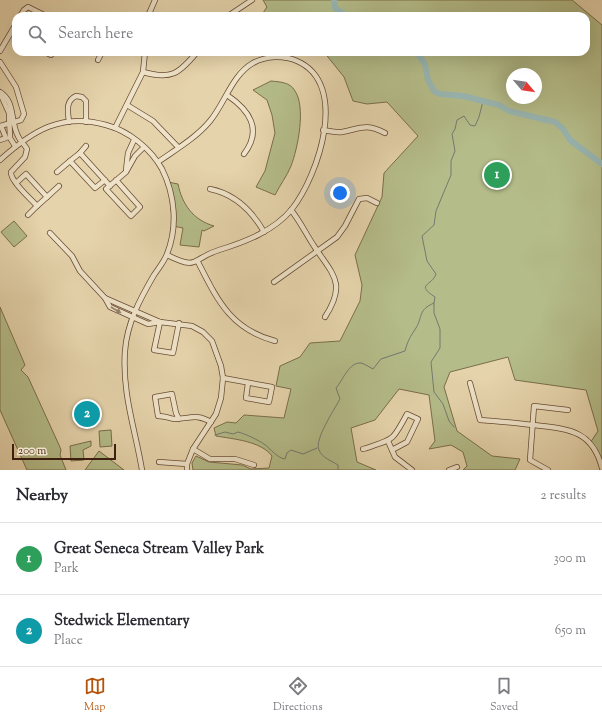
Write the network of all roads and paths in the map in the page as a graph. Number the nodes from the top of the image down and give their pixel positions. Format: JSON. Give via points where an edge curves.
{"nodes":[{"id":1,"x":155,"y":0,"type":"edge"},
{"id":2,"x":252,"y":0,"type":"edge"},
{"id":3,"x":23,"y":12,"type":"edge"},
{"id":4,"x":38,"y":12,"type":"edge"},
{"id":5,"x":150,"y":12,"type":"edge"},
{"id":6,"x":234,"y":12,"type":"edge"},
{"id":7,"x":12,"y":31,"type":"edge"},
{"id":8,"x":0,"y":51,"type":"edge"},
{"id":9,"x":100,"y":56,"type":"edge"},
{"id":10,"x":145,"y":56,"type":"edge"},
{"id":11,"x":194,"y":56,"type":"edge"},
{"id":12,"x":98,"y":60,"type":"dead end"},
{"id":13,"x":0,"y":62,"type":"edge"},
{"id":14,"x":143,"y":72,"type":"junction"},
{"id":15,"x":0,"y":93,"type":"edge"},
{"id":16,"x":227,"y":95,"type":"junction"},
{"id":17,"x":127,"y":105,"type":"junction"},
{"id":18,"x":12,"y":122,"type":"junction"},
{"id":19,"x":69,"y":122,"type":"junction"},
{"id":20,"x":86,"y":122,"type":"junction"},
{"id":21,"x":0,"y":126,"type":"edge"},
{"id":22,"x":115,"y":128,"type":"junction"},
{"id":23,"x":323,"y":130,"type":"junction"},
{"id":24,"x":386,"y":133,"type":"dead end"},
{"id":25,"x":0,"y":140,"type":"edge"},
{"id":26,"x":134,"y":140,"type":"junction"},
{"id":27,"x":21,"y":141,"type":"junction"},
{"id":28,"x":15,"y":146,"type":"junction"},
{"id":29,"x":86,"y":146,"type":"dead end"},
{"id":30,"x":144,"y":147,"type":"junction"},
{"id":31,"x":178,"y":148,"type":"junction"},
{"id":32,"x":80,"y":153,"type":"junction"},
{"id":33,"x":244,"y":154,"type":"dead end"},
{"id":34,"x":0,"y":160,"type":"edge"},
{"id":35,"x":70,"y":161,"type":"junction"},
{"id":36,"x":158,"y":162,"type":"junction"},
{"id":37,"x":57,"y":172,"type":"dead end"},
{"id":38,"x":126,"y":172,"type":"junction"},
{"id":39,"x":105,"y":180,"type":"junction"},
{"id":40,"x":116,"y":180,"type":"junction"},
{"id":41,"x":16,"y":182,"type":"junction"},
{"id":42,"x":59,"y":186,"type":"dead end"},
{"id":43,"x":110,"y":186,"type":"junction"},
{"id":44,"x":210,"y":189,"type":"dead end"},
{"id":45,"x":47,"y":197,"type":"junction"},
{"id":46,"x":377,"y":203,"type":"dead end"},
{"id":47,"x":37,"y":206,"type":"junction"},
{"id":48,"x":291,"y":210,"type":"junction"},
{"id":49,"x":28,"y":215,"type":"dead end"},
{"id":50,"x":264,"y":232,"type":"junction"},
{"id":51,"x":50,"y":233,"type":"dead end"},
{"id":52,"x":318,"y":251,"type":"junction"},
{"id":53,"x":167,"y":255,"type":"junction"},
{"id":54,"x":198,"y":262,"type":"junction"},
{"id":55,"x":274,"y":282,"type":"dead end"},
{"id":56,"x":105,"y":298,"type":"junction"},
{"id":57,"x":135,"y":311,"type":"junction"},
{"id":58,"x":132,"y":317,"type":"junction"},
{"id":59,"x":325,"y":317,"type":"dead end"},
{"id":60,"x":160,"y":322,"type":"junction"},
{"id":61,"x":178,"y":323,"type":"junction"},
{"id":62,"x":275,"y":341,"type":"dead end"},
{"id":63,"x":223,"y":378,"type":"junction"},
{"id":64,"x":248,"y":383,"type":"junction"},
{"id":65,"x":470,"y":383,"type":"dead end"},
{"id":66,"x":568,"y":410,"type":"dead end"},
{"id":67,"x":179,"y":418,"type":"junction"},
{"id":68,"x":211,"y":422,"type":"junction"},
{"id":69,"x":532,"y":425,"type":"junction"},
{"id":70,"x":388,"y":441,"type":"junction"},
{"id":71,"x":193,"y":449,"type":"junction"},
{"id":72,"x":363,"y":449,"type":"dead end"},
{"id":73,"x":392,"y":450,"type":"junction"},
{"id":74,"x":159,"y":462,"type":"dead end"},
{"id":75,"x":187,"y":464,"type":"junction"},
{"id":76,"x":254,"y":465,"type":"dead end"},
{"id":77,"x":457,"y":467,"type":"dead end"},
{"id":78,"x":405,"y":468,"type":"edge"},
{"id":79,"x":602,"y":468,"type":"edge"},
{"id":80,"x":142,"y":470,"type":"edge"},
{"id":81,"x":187,"y":470,"type":"edge"},
{"id":82,"x":412,"y":470,"type":"edge"},
{"id":83,"x":449,"y":470,"type":"edge"},
{"id":84,"x":548,"y":470,"type":"edge"}],
"edges":[{"from":1,"to":5,"type":"street"},
{"from":2,"to":6,"type":"street"},
{"from":3,"to":4,"type":"street","via":[[28,7]]},
{"from":7,"to":8,"type":"street"},
{"from":9,"to":12,"type":"street"},
{"from":10,"to":14,"type":"street"},
{"from":11,"to":14,"type":"street","via":[[186,66],[173,75],[160,76]]},
{"from":13,"to":18,"type":"street","via":[[16,87],[24,114],[21,120]]},
{"from":14,"to":17,"type":"street"},
{"from":15,"to":18,"type":"street","via":[[11,105]]},
{"from":16,"to":23,"type":"street","via":[[244,69],[254,63],[275,57],[294,60],[314,74],[324,92]]},
{"from":16,"to":31,"type":"street","via":[[205,127]]},
{"from":16,"to":33,"type":"street","via":[[246,110],[251,121],[252,138]]},
{"from":17,"to":22,"type":"street"},
{"from":17,"to":31,"type":"street","via":[[153,121]]},
{"from":18,"to":21,"type":"street"},
{"from":18,"to":27,"type":"street"},
{"from":18,"to":28,"type":"street","via":[[10,138]]},
{"from":19,"to":20,"type":"street"},
{"from":19,"to":20,"type":"street","via":[[68,104],[76,96],[86,101]]},
{"from":19,"to":27,"type":"street","via":[[46,127]]},
{"from":20,"to":22,"type":"street"},
{"from":21,"to":25,"type":"street","via":[[6,138]]},
{"from":22,"to":26,"type":"street"},
{"from":23,"to":24,"type":"street","via":[[338,132],[364,126]]},
{"from":23,"to":48,"type":"street","via":[[314,170]]},
{"from":26,"to":30,"type":"street"},
{"from":26,"to":38,"type":"street","via":[[128,153]]},
{"from":27,"to":28,"type":"street"},
{"from":27,"to":41,"type":"street","via":[[27,153],[11,172]]},
{"from":28,"to":34,"type":"street"},
{"from":29,"to":32,"type":"street"},
{"from":30,"to":36,"type":"street"},
{"from":30,"to":38,"type":"street","via":[[135,156]]},
{"from":31,"to":36,"type":"street"},
{"from":32,"to":35,"type":"street"},
{"from":32,"to":39,"type":"street"},
{"from":35,"to":37,"type":"street"},
{"from":35,"to":39,"type":"street","via":[[95,188]]},
{"from":36,"to":53,"type":"street","via":[[168,182],[174,212]]},
{"from":38,"to":40,"type":"street"},
{"from":39,"to":43,"type":"street"},
{"from":40,"to":43,"type":"street"},
{"from":40,"to":43,"type":"street","via":[[140,207],[130,216],[106,189]]},
{"from":41,"to":45,"type":"street","via":[[26,174]]},
{"from":41,"to":47,"type":"street"},
{"from":42,"to":45,"type":"street"},
{"from":44,"to":50,"type":"street","via":[[228,195],[240,203],[254,216]]},
{"from":45,"to":47,"type":"street"},
{"from":46,"to":52,"type":"street","via":[[367,198],[359,199],[341,232]]},
{"from":47,"to":49,"type":"street"},
{"from":48,"to":50,"type":"street"},
{"from":48,"to":52,"type":"street"},
{"from":50,"to":54,"type":"street","via":[[252,239],[210,253]]},
{"from":51,"to":56,"type":"street"},
{"from":52,"to":55,"type":"street"},
{"from":52,"to":59,"type":"street","via":[[332,272],[336,286],[334,300]]},
{"from":53,"to":54,"type":"street","via":[[188,264]]},
{"from":53,"to":57,"type":"street"},
{"from":54,"to":62,"type":"street","via":[[223,309],[250,331]]},
{"from":56,"to":57,"type":"street"},
{"from":56,"to":58,"type":"street","one_way":true,"via":[[110,307]]},
{"from":57,"to":58,"type":"street"},
{"from":57,"to":60,"type":"street"},
{"from":58,"to":60,"type":"street","via":[[148,324]]},
{"from":58,"to":80,"type":"street","via":[[125,349],[123,378]]},
{"from":60,"to":61,"type":"street"},
{"from":60,"to":61,"type":"street","via":[[154,350],[173,353]]},
{"from":61,"to":63,"type":"street","via":[[192,326],[208,336],[218,353]]},
{"from":63,"to":64,"type":"street"},
{"from":63,"to":68,"type":"street","via":[[219,406]]},
{"from":64,"to":64,"type":"street","via":[[272,387],[269,402],[246,398]]},
{"from":65,"to":69,"type":"street","via":[[480,420]]},
{"from":66,"to":69,"type":"street","via":[[534,406]]},
{"from":67,"to":67,"type":"street","via":[[158,416],[155,397],[172,394]]},
{"from":67,"to":68,"type":"street","via":[[197,416]]},
{"from":68,"to":71,"type":"street"},
{"from":69,"to":79,"type":"street","via":[[575,432],[595,451]]},
{"from":69,"to":84,"type":"street","via":[[530,460]]},
{"from":70,"to":72,"type":"street"},
{"from":70,"to":73,"type":"street"},
{"from":70,"to":73,"type":"street","via":[[394,437],[407,414],[418,419],[407,442]]},
{"from":71,"to":75,"type":"street"},
{"from":71,"to":76,"type":"street","via":[[210,459],[234,459]]},
{"from":73,"to":78,"type":"street"},
{"from":74,"to":75,"type":"street"},
{"from":75,"to":81,"type":"street"},
{"from":77,"to":83,"type":"street"},
{"from":78,"to":82,"type":"street"}]}
